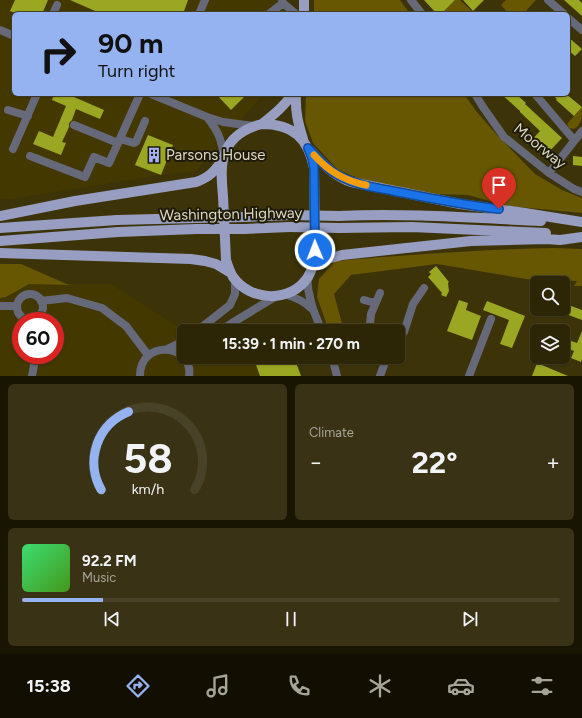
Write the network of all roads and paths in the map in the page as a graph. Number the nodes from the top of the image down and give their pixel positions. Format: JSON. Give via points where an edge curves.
{"nodes":[{"id":1,"x":204,"y":0,"type":"edge"},
{"id":2,"x":304,"y":0,"type":"edge"},
{"id":3,"x":411,"y":0,"type":"edge"},
{"id":4,"x":548,"y":0,"type":"edge"},
{"id":5,"x":282,"y":2,"type":"edge"},
{"id":6,"x":56,"y":5,"type":"dead end"},
{"id":7,"x":54,"y":12,"type":"edge"},
{"id":8,"x":200,"y":12,"type":"edge"},
{"id":9,"x":271,"y":12,"type":"edge"},
{"id":10,"x":294,"y":12,"type":"edge"},
{"id":11,"x":304,"y":12,"type":"edge"},
{"id":12,"x":420,"y":12,"type":"edge"},
{"id":13,"x":562,"y":12,"type":"edge"},
{"id":14,"x":570,"y":20,"type":"edge"},
{"id":15,"x":0,"y":30,"type":"edge"},
{"id":16,"x":582,"y":30,"type":"edge"},
{"id":17,"x":12,"y":35,"type":"edge"},
{"id":18,"x":37,"y":96,"type":"edge"},
{"id":19,"x":139,"y":96,"type":"edge"},
{"id":20,"x":291,"y":96,"type":"edge"},
{"id":21,"x":296,"y":96,"type":"edge"},
{"id":22,"x":476,"y":96,"type":"edge"},
{"id":23,"x":537,"y":96,"type":"edge"},
{"id":24,"x":168,"y":97,"type":"edge"},
{"id":25,"x":8,"y":110,"type":"dead end"},
{"id":26,"x":28,"y":116,"type":"junction"},
{"id":27,"x":208,"y":117,"type":"junction"},
{"id":28,"x":145,"y":121,"type":"dead end"},
{"id":29,"x":74,"y":125,"type":"dead end"},
{"id":30,"x":258,"y":125,"type":"junction"},
{"id":31,"x":582,"y":131,"type":"edge"},
{"id":32,"x":574,"y":140,"type":"junction"},
{"id":33,"x":119,"y":141,"type":"junction"},
{"id":34,"x":306,"y":144,"type":"junction"},
{"id":35,"x":14,"y":149,"type":"dead end"},
{"id":36,"x":30,"y":156,"type":"dead end"},
{"id":37,"x":224,"y":157,"type":"junction"},
{"id":38,"x":549,"y":173,"type":"junction"},
{"id":39,"x":582,"y":192,"type":"edge"},
{"id":40,"x":0,"y":216,"type":"edge"},
{"id":41,"x":582,"y":223,"type":"edge"},
{"id":42,"x":0,"y":228,"type":"edge"},
{"id":43,"x":582,"y":237,"type":"edge"},
{"id":44,"x":0,"y":241,"type":"edge"},
{"id":45,"x":0,"y":253,"type":"edge"},
{"id":46,"x":313,"y":267,"type":"junction"},
{"id":47,"x":233,"y":276,"type":"junction"},
{"id":48,"x":307,"y":278,"type":"junction"},
{"id":49,"x":424,"y":288,"type":"dead end"},
{"id":50,"x":380,"y":293,"type":"dead end"},
{"id":51,"x":280,"y":295,"type":"junction"},
{"id":52,"x":364,"y":300,"type":"dead end"},
{"id":53,"x":41,"y":301,"type":"junction"},
{"id":54,"x":375,"y":304,"type":"junction"},
{"id":55,"x":0,"y":306,"type":"edge"},
{"id":56,"x":17,"y":306,"type":"junction"},
{"id":57,"x":313,"y":310,"type":"junction"},
{"id":58,"x":18,"y":312,"type":"edge"},
{"id":59,"x":42,"y":312,"type":"edge"},
{"id":60,"x":491,"y":319,"type":"dead end"},
{"id":61,"x":207,"y":324,"type":"edge"},
{"id":62,"x":230,"y":324,"type":"edge"},
{"id":63,"x":319,"y":324,"type":"edge"},
{"id":64,"x":370,"y":324,"type":"edge"},
{"id":65,"x":405,"y":329,"type":"edge"},
{"id":66,"x":177,"y":345,"type":"edge"},
{"id":67,"x":167,"y":350,"type":"junction"},
{"id":68,"x":148,"y":355,"type":"junction"},
{"id":69,"x":34,"y":364,"type":"edge"},
{"id":70,"x":334,"y":364,"type":"edge"},
{"id":71,"x":384,"y":364,"type":"edge"},
{"id":72,"x":188,"y":366,"type":"joint"},
{"id":73,"x":32,"y":376,"type":"edge"},
{"id":74,"x":140,"y":376,"type":"edge"},
{"id":75,"x":189,"y":376,"type":"edge"},
{"id":76,"x":337,"y":376,"type":"edge"},
{"id":77,"x":380,"y":376,"type":"edge"},
{"id":78,"x":469,"y":376,"type":"edge"}],
"edges":[{"from":1,"to":8,"type":"street"},
{"from":2,"to":11,"type":"main road"},
{"from":3,"to":12,"type":"street"},
{"from":4,"to":13,"type":"street"},
{"from":5,"to":9,"type":"street"},
{"from":5,"to":10,"type":"street"},
{"from":6,"to":7,"type":"street"},
{"from":14,"to":16,"type":"street"},
{"from":15,"to":17,"type":"street"},
{"from":18,"to":26,"type":"street"},
{"from":19,"to":33,"type":"street"},
{"from":20,"to":30,"type":"main road","via":[[276,114]]},
{"from":21,"to":34,"type":"main road","via":[[298,123]]},
{"from":22,"to":38,"type":"street","name":"Moorway","via":[[504,136]]},
{"from":23,"to":32,"type":"street"},
{"from":24,"to":27,"type":"street"},
{"from":25,"to":26,"type":"street"},
{"from":26,"to":35,"type":"street"},
{"from":27,"to":30,"type":"street","via":[[223,122]]},
{"from":27,"to":37,"type":"street","via":[[217,129]]},
{"from":28,"to":33,"type":"street","via":[[136,142]]},
{"from":29,"to":33,"type":"street"},
{"from":30,"to":34,"type":"main road","via":[[273,124],[285,127]]},
{"from":30,"to":37,"type":"main road","via":[[234,138]]},
{"from":31,"to":32,"type":"street"},
{"from":32,"to":38,"type":"street"},
{"from":33,"to":36,"type":"street","via":[[109,163],[94,157],[85,177]]},
{"from":34,"to":41,"type":"main road","via":[[332,172],[346,180],[455,203]]},
{"from":34,"to":46,"type":"main road","via":[[314,168]]},
{"from":37,"to":40,"type":"main road","via":[[215,171],[196,182]]},
{"from":37,"to":47,"type":"main road","via":[[222,175],[226,260]]},
{"from":38,"to":39,"type":"street","name":"Moorway"},
{"from":41,"to":42,"type":"main road","name":"Washington Highway","bridge":true,"via":[[368,214],[117,220]]},
{"from":43,"to":44,"type":"main road","name":"Washington Highway","bridge":true,"via":[[412,227],[290,227],[118,232]]},
{"from":43,"to":46,"type":"main road","via":[[560,240],[471,241],[342,254]]},
{"from":45,"to":47,"type":"main road","via":[[191,259],[216,264]]},
{"from":46,"to":48,"type":"main road"},
{"from":47,"to":51,"type":"main road","via":[[246,289],[260,296]]},
{"from":47,"to":61,"type":"street","via":[[235,294],[230,306]]},
{"from":48,"to":51,"type":"main road","via":[[293,290]]},
{"from":48,"to":57,"type":"street"},
{"from":49,"to":65,"type":"street","via":[[413,304]]},
{"from":50,"to":54,"type":"street"},
{"from":51,"to":57,"type":"street","via":[[302,300]]},
{"from":51,"to":62,"type":"street"},
{"from":52,"to":54,"type":"street"},
{"from":53,"to":56,"type":"street","via":[[36,295],[26,294]]},
{"from":53,"to":59,"type":"street"},
{"from":53,"to":68,"type":"street","via":[[67,298],[102,308],[126,326]]},
{"from":54,"to":64,"type":"street"},
{"from":55,"to":56,"type":"street"},
{"from":56,"to":58,"type":"street"},
{"from":57,"to":63,"type":"street"},
{"from":60,"to":78,"type":"street"},
{"from":66,"to":67,"type":"street"},
{"from":67,"to":68,"type":"street","via":[[155,351]]},
{"from":67,"to":72,"type":"street","via":[[181,355]]},
{"from":68,"to":74,"type":"street","via":[[140,368]]},
{"from":69,"to":73,"type":"street"},
{"from":70,"to":76,"type":"street"},
{"from":71,"to":77,"type":"street"},
{"from":72,"to":75,"type":"street"}]}
